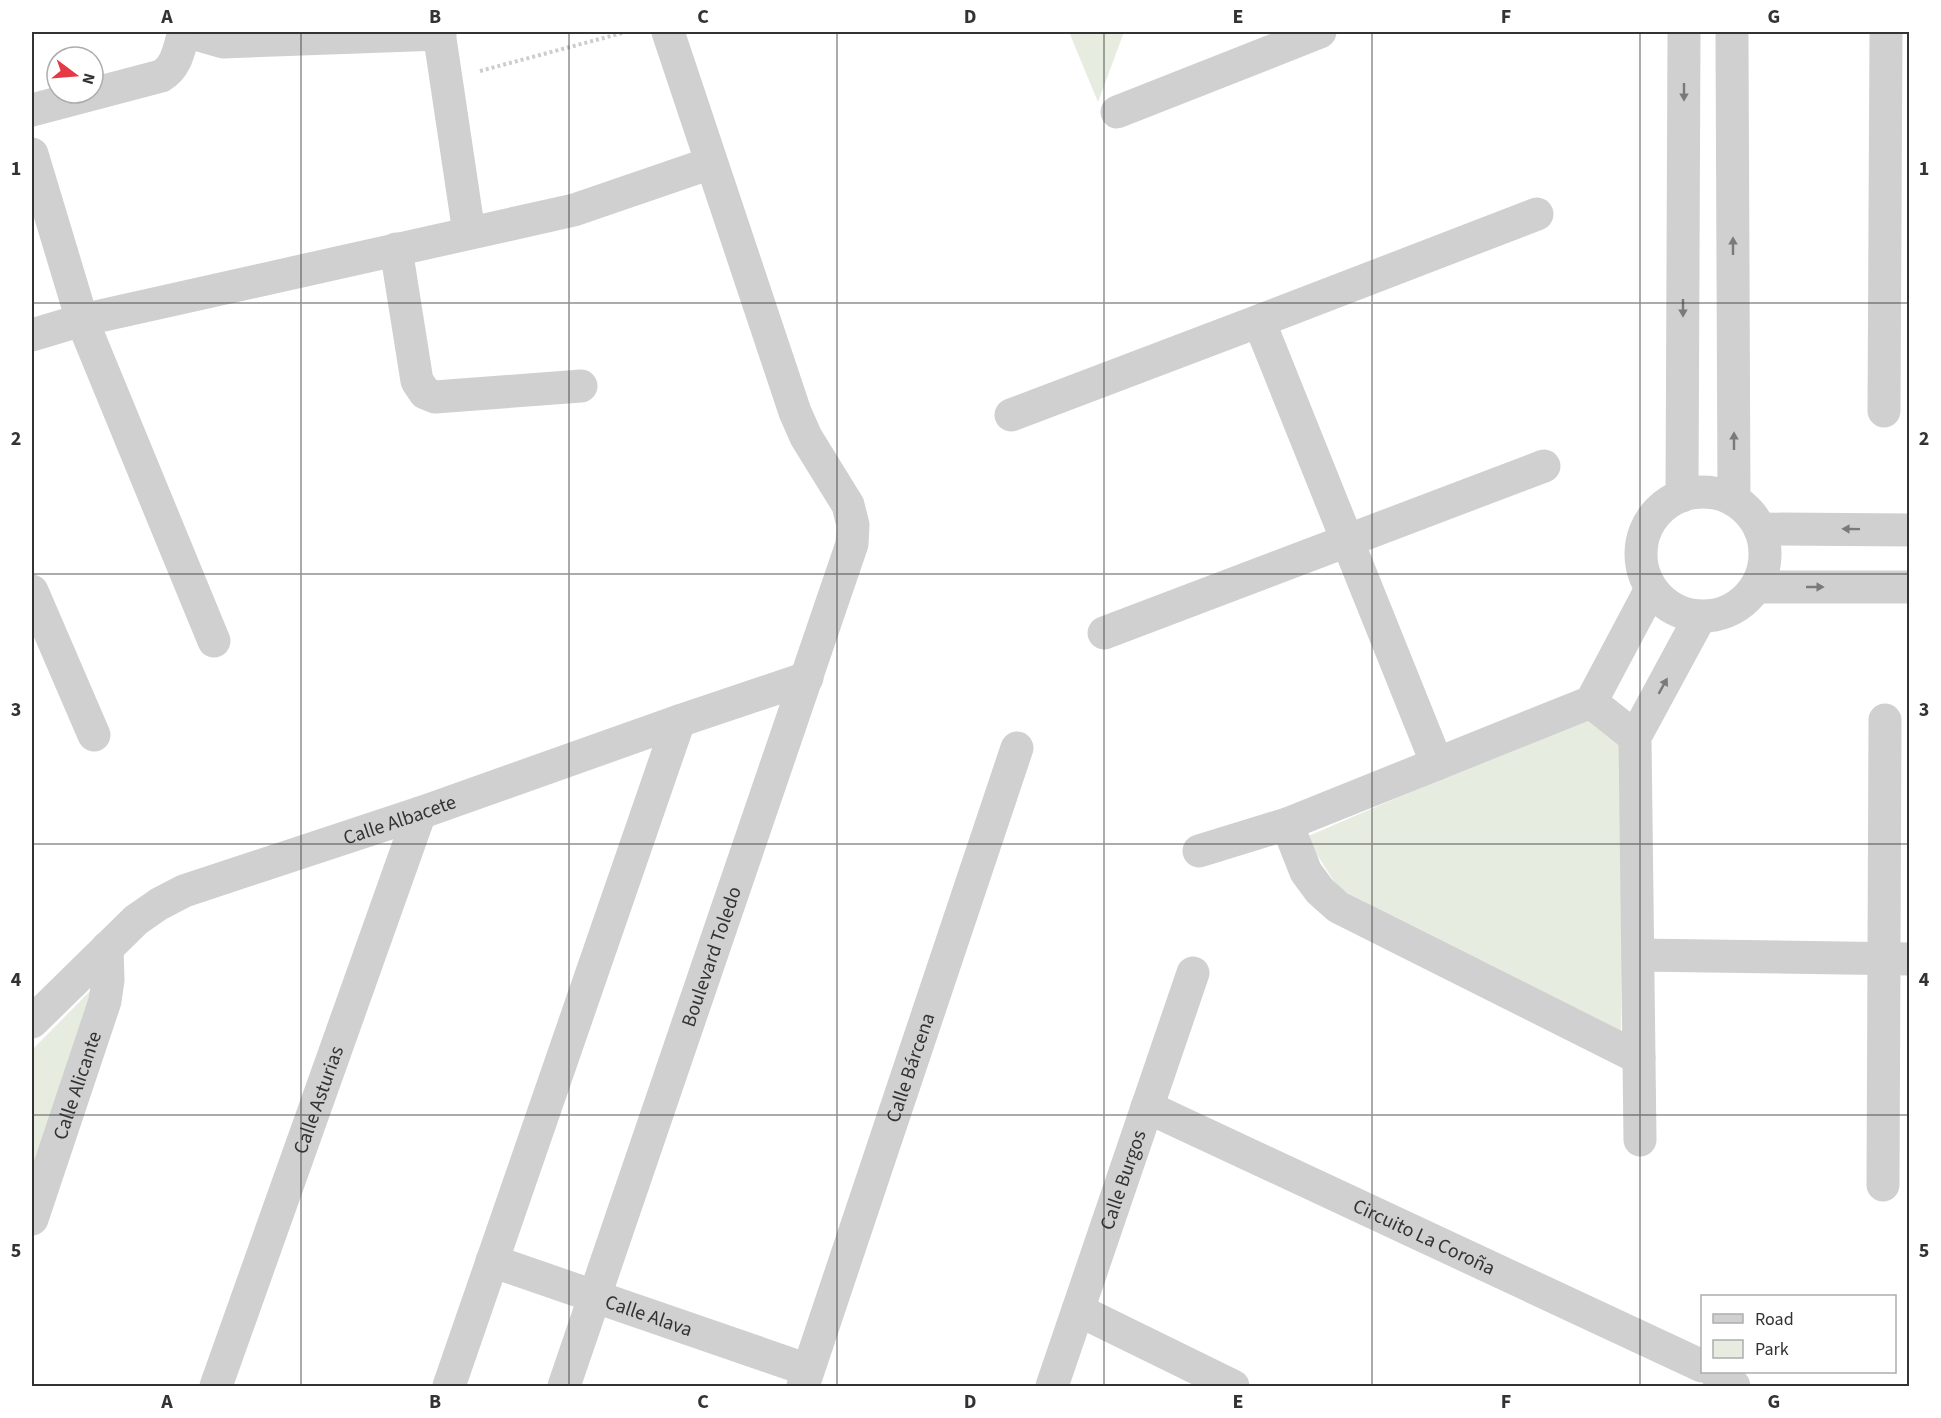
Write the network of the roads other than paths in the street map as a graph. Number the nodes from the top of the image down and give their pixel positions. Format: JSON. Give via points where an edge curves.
{"nodes":[{"id":1,"x":184,"y":32,"type":"edge"},
{"id":2,"x":195,"y":32,"type":"edge"},
{"id":3,"x":668,"y":32,"type":"edge"},
{"id":4,"x":1320,"y":32,"type":"edge"},
{"id":5,"x":1683,"y":32,"type":"edge"},
{"id":6,"x":1886,"y":32,"type":"edge"},
{"id":7,"x":439,"y":33,"type":"edge"},
{"id":8,"x":1736,"y":34,"type":"edge"},
{"id":9,"x":1898,"y":94,"type":"edge"},
{"id":10,"x":32,"y":110,"type":"edge"},
{"id":11,"x":1117,"y":112,"type":"dead end"},
{"id":12,"x":32,"y":154,"type":"edge"},
{"id":13,"x":711,"y":163,"type":"junction"},
{"id":14,"x":1537,"y":214,"type":"dead end"},
{"id":15,"x":469,"y":233,"type":"junction"},
{"id":16,"x":396,"y":249,"type":"junction"},
{"id":17,"x":82,"y":320,"type":"junction"},
{"id":18,"x":1259,"y":321,"type":"junction"},
{"id":19,"x":32,"y":335,"type":"edge"},
{"id":20,"x":581,"y":387,"type":"dead end"},
{"id":21,"x":1884,"y":411,"type":"dead end"},
{"id":22,"x":1011,"y":415,"type":"dead end"},
{"id":23,"x":1544,"y":466,"type":"dead end"},
{"id":24,"x":1682,"y":496,"type":"junction"},
{"id":25,"x":1734,"y":500,"type":"junction"},
{"id":26,"x":1760,"y":529,"type":"junction"},
{"id":27,"x":1910,"y":530,"type":"edge"},
{"id":28,"x":1347,"y":541,"type":"junction"},
{"id":29,"x":1756,"y":587,"type":"junction"},
{"id":30,"x":1910,"y":587,"type":"edge"},
{"id":31,"x":1652,"y":589,"type":"junction"},
{"id":32,"x":32,"y":591,"type":"edge"},
{"id":33,"x":1700,"y":617,"type":"junction"},
{"id":34,"x":1104,"y":633,"type":"dead end"},
{"id":35,"x":214,"y":641,"type":"dead end"},
{"id":36,"x":807,"y":678,"type":"junction"},
{"id":37,"x":1591,"y":702,"type":"junction"},
{"id":38,"x":1885,"y":720,"type":"dead end"},
{"id":39,"x":679,"y":721,"type":"junction"},
{"id":40,"x":94,"y":735,"type":"dead end"},
{"id":41,"x":1635,"y":737,"type":"junction"},
{"id":42,"x":1017,"y":748,"type":"dead end"},
{"id":43,"x":1437,"y":764,"type":"junction"},
{"id":44,"x":420,"y":813,"type":"junction"},
{"id":45,"x":1287,"y":824,"type":"junction"},
{"id":46,"x":1199,"y":851,"type":"dead end"},
{"id":47,"x":107,"y":948,"type":"junction"},
{"id":48,"x":1638,"y":955,"type":"junction"},
{"id":49,"x":1897,"y":959,"type":"edge"},
{"id":50,"x":1193,"y":974,"type":"dead end"},
{"id":51,"x":32,"y":1022,"type":"edge"},
{"id":52,"x":1639,"y":1058,"type":"junction"},
{"id":53,"x":1147,"y":1107,"type":"junction"},
{"id":54,"x":1640,"y":1140,"type":"dead end"},
{"id":55,"x":1883,"y":1185,"type":"dead end"},
{"id":56,"x":32,"y":1219,"type":"edge"},
{"id":57,"x":492,"y":1261,"type":"junction"},
{"id":58,"x":595,"y":1297,"type":"junction"},
{"id":59,"x":1078,"y":1310,"type":"junction"},
{"id":60,"x":1701,"y":1366,"type":"edge"},
{"id":61,"x":1719,"y":1373,"type":"edge"},
{"id":62,"x":805,"y":1378,"type":"edge"},
{"id":63,"x":216,"y":1386,"type":"edge"},
{"id":64,"x":449,"y":1386,"type":"edge"},
{"id":65,"x":564,"y":1386,"type":"edge"},
{"id":66,"x":1052,"y":1386,"type":"edge"},
{"id":67,"x":1233,"y":1386,"type":"edge"},
{"id":68,"x":1734,"y":1386,"type":"edge"}],
"edges":[{"from":1,"to":10,"type":"street","via":[[174,63],[160,76]]},
{"from":2,"to":7,"type":"street","via":[[223,42]]},
{"from":3,"to":13,"type":"street"},
{"from":4,"to":11,"type":"street"},
{"from":5,"to":8,"type":"street","via":[[1708,40]]},
{"from":5,"to":24,"type":"street","one_way":true},
{"from":6,"to":9,"type":"street"},
{"from":7,"to":15,"type":"street"},
{"from":25,"to":8,"type":"street","one_way":true},
{"from":9,"to":21,"type":"street"},
{"from":12,"to":17,"type":"street"},
{"from":13,"to":15,"type":"street","via":[[574,210]]},
{"from":13,"to":36,"type":"street","name":"Boulevard Toledo","via":[[795,412],[848,505],[853,525],[852,544]]},
{"from":14,"to":18,"type":"street"},
{"from":15,"to":16,"type":"street"},
{"from":16,"to":17,"type":"street"},
{"from":16,"to":20,"type":"street","via":[[417,381],[424,393],[435,397]]},
{"from":17,"to":19,"type":"street"},
{"from":17,"to":35,"type":"street"},
{"from":18,"to":22,"type":"street"},
{"from":18,"to":28,"type":"street"},
{"from":23,"to":28,"type":"street"},
{"from":24,"to":25,"type":"street","via":[[1709,492]]},
{"from":24,"to":31,"type":"street","via":[[1653,518],[1644,535],[1641,553]]},
{"from":25,"to":26,"type":"street"},
{"from":27,"to":26,"type":"street","one_way":true},
{"from":26,"to":29,"type":"street","via":[[1765,558]]},
{"from":28,"to":34,"type":"street"},
{"from":28,"to":43,"type":"street"},
{"from":29,"to":30,"type":"street","one_way":true},
{"from":29,"to":33,"type":"street","via":[[1732,609]]},
{"from":31,"to":33,"type":"street","via":[[1664,603],[1681,613]]},
{"from":31,"to":37,"type":"street"},
{"from":32,"to":40,"type":"street"},
{"from":41,"to":33,"type":"street","one_way":true},
{"from":36,"to":39,"type":"street","name":"Calle Albacete"},
{"from":36,"to":58,"type":"street","name":"Boulevard Toledo"},
{"from":37,"to":41,"type":"street"},
{"from":37,"to":43,"type":"street"},
{"from":38,"to":49,"type":"street"},
{"from":39,"to":44,"type":"street","name":"Calle Albacete"},
{"from":39,"to":57,"type":"street"},
{"from":41,"to":48,"type":"street"},
{"from":42,"to":62,"type":"street","name":"Calle Bárcena"},
{"from":43,"to":45,"type":"street"},
{"from":44,"to":47,"type":"street","name":"Calle Albacete","via":[[184,891],[136,920]]},
{"from":44,"to":63,"type":"street","name":"Calle Asturias"},
{"from":45,"to":46,"type":"street"},
{"from":45,"to":52,"type":"street","via":[[1306,872],[1338,908]]},
{"from":47,"to":51,"type":"street","name":"Calle Albacete"},
{"from":47,"to":56,"type":"street","name":"Calle Alicante","via":[[105,1001]]},
{"from":48,"to":49,"type":"street"},
{"from":48,"to":52,"type":"street"},
{"from":49,"to":55,"type":"street"},
{"from":50,"to":53,"type":"street","name":"Calle Burgos"},
{"from":52,"to":54,"type":"street"},
{"from":53,"to":59,"type":"street","name":"Calle Burgos"},
{"from":53,"to":60,"type":"street","name":"Circuito La Coroña"},
{"from":57,"to":58,"type":"street","name":"Calle Alava"},
{"from":57,"to":64,"type":"street"},
{"from":58,"to":62,"type":"street","name":"Calle Alava"},
{"from":58,"to":65,"type":"street","name":"Boulevard Toledo"},
{"from":59,"to":66,"type":"street","name":"Calle Burgos"},
{"from":59,"to":67,"type":"street"},
{"from":61,"to":68,"type":"street"}]}
